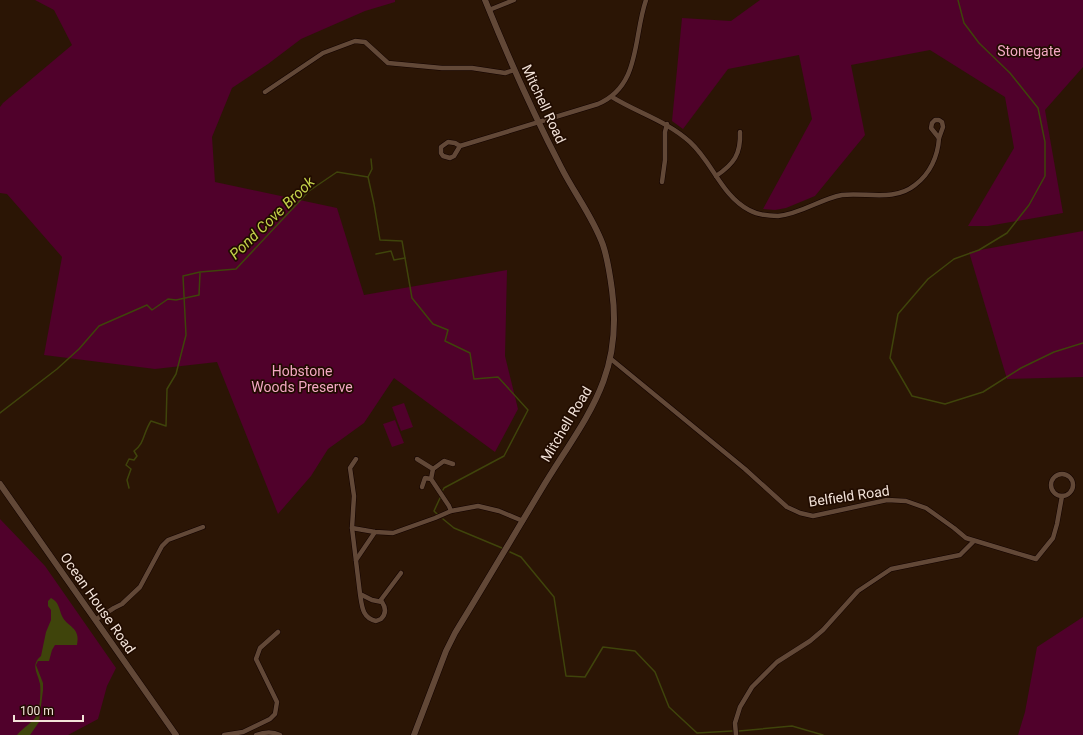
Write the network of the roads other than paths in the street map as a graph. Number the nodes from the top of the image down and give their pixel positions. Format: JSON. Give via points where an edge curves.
{"nodes":[{"id":1,"x":485,"y":0,"type":"edge"},
{"id":2,"x":514,"y":0,"type":"edge"},
{"id":3,"x":646,"y":0,"type":"edge"},
{"id":4,"x":489,"y":10,"type":"junction"},
{"id":5,"x":514,"y":70,"type":"junction"},
{"id":6,"x":265,"y":92,"type":"dead end"},
{"id":7,"x":612,"y":97,"type":"junction"},
{"id":8,"x":538,"y":123,"type":"junction"},
{"id":9,"x":666,"y":124,"type":"junction"},
{"id":10,"x":740,"y":132,"type":"dead end"},
{"id":11,"x":939,"y":138,"type":"dead end"},
{"id":12,"x":460,"y":146,"type":"dead end"},
{"id":13,"x":716,"y":176,"type":"junction"},
{"id":14,"x":662,"y":182,"type":"dead end"},
{"id":15,"x":611,"y":359,"type":"junction"},
{"id":16,"x":356,"y":459,"type":"dead end"},
{"id":17,"x":417,"y":459,"type":"dead end"},
{"id":18,"x":453,"y":464,"type":"dead end"},
{"id":19,"x":433,"y":469,"type":"junction"},
{"id":20,"x":431,"y":479,"type":"junction"},
{"id":21,"x":0,"y":484,"type":"edge"},
{"id":22,"x":422,"y":487,"type":"dead end"},
{"id":23,"x":1062,"y":496,"type":"junction"},
{"id":24,"x":451,"y":511,"type":"junction"},
{"id":25,"x":523,"y":521,"type":"junction"},
{"id":26,"x":203,"y":527,"type":"dead end"},
{"id":27,"x":352,"y":528,"type":"junction"},
{"id":28,"x":375,"y":532,"type":"junction"},
{"id":29,"x":973,"y":542,"type":"junction"},
{"id":30,"x":356,"y":560,"type":"junction"},
{"id":31,"x":401,"y":573,"type":"dead end"},
{"id":32,"x":360,"y":594,"type":"junction"},
{"id":33,"x":380,"y":601,"type":"junction"},
{"id":34,"x":96,"y":620,"type":"junction"},
{"id":35,"x":278,"y":632,"type":"dead end"},
{"id":36,"x":176,"y":735,"type":"edge"},
{"id":37,"x":224,"y":735,"type":"edge"},
{"id":38,"x":256,"y":735,"type":"edge"},
{"id":39,"x":280,"y":735,"type":"edge"},
{"id":40,"x":414,"y":735,"type":"edge"},
{"id":41,"x":736,"y":735,"type":"edge"}],
"edges":[{"from":1,"to":4,"type":"street","name":"Mitchell Road"},
{"from":2,"to":4,"type":"street"},
{"from":3,"to":7,"type":"street","via":[[630,72]]},
{"from":4,"to":5,"type":"street","name":"Mitchell Road"},
{"from":5,"to":6,"type":"street","via":[[505,73],[472,68],[388,63],[364,42],[355,41],[323,54]]},
{"from":5,"to":8,"type":"street","name":"Mitchell Road"},
{"from":7,"to":8,"type":"street"},
{"from":7,"to":9,"type":"street"},
{"from":8,"to":12,"type":"street"},
{"from":8,"to":15,"type":"street","name":"Mitchell Road","via":[[606,253],[615,318]]},
{"from":9,"to":13,"type":"street","via":[[701,152]]},
{"from":9,"to":14,"type":"street"},
{"from":10,"to":13,"type":"street","via":[[740,145],[735,160]]},
{"from":11,"to":13,"type":"street","via":[[935,158],[928,172],[915,186],[903,192],[882,196],[842,195],[787,214],[770,216],[750,211],[731,197]]},
{"from":15,"to":25,"type":"street","name":"Mitchell Road","via":[[590,413],[552,470]]},
{"from":15,"to":29,"type":"street","name":"Belfield Road","via":[[787,507],[800,514],[813,516],[887,500],[906,500],[926,508]]},
{"from":16,"to":27,"type":"street","via":[[350,468],[354,496]]},
{"from":17,"to":19,"type":"street"},
{"from":18,"to":19,"type":"street","via":[[444,461]]},
{"from":19,"to":20,"type":"street"},
{"from":20,"to":22,"type":"street","via":[[425,478]]},
{"from":20,"to":24,"type":"street"},
{"from":21,"to":34,"type":"street","name":"Ocean House Road"},
{"from":23,"to":23,"type":"street","via":[[1055,494],[1051,483],[1055,476],[1065,474],[1071,478],[1074,485],[1069,494]]},
{"from":23,"to":29,"type":"street","name":"Belfield Road","via":[[1053,538],[1036,559]]},
{"from":24,"to":25,"type":"street","via":[[478,506]]},
{"from":24,"to":28,"type":"street","via":[[393,533]]},
{"from":25,"to":40,"type":"street","name":"Mitchell Road","via":[[455,633]]},
{"from":26,"to":34,"type":"street","via":[[168,540],[162,546],[140,587],[122,604]]},
{"from":27,"to":28,"type":"street"},
{"from":27,"to":30,"type":"street"},
{"from":28,"to":30,"type":"street"},
{"from":29,"to":41,"type":"street","via":[[960,555],[891,569],[858,591],[823,630],[777,662],[752,687],[735,722]]},
{"from":30,"to":32,"type":"street"},
{"from":31,"to":33,"type":"street"},
{"from":32,"to":33,"type":"street"},
{"from":32,"to":33,"type":"street","via":[[364,614],[372,620],[376,621],[385,615],[385,607]]},
{"from":34,"to":36,"type":"street","name":"Ocean House Road"},
{"from":35,"to":37,"type":"street","via":[[260,648],[256,659],[277,702],[275,714],[243,732]]},
{"from":38,"to":39,"type":"street","via":[[264,732]]}]}
